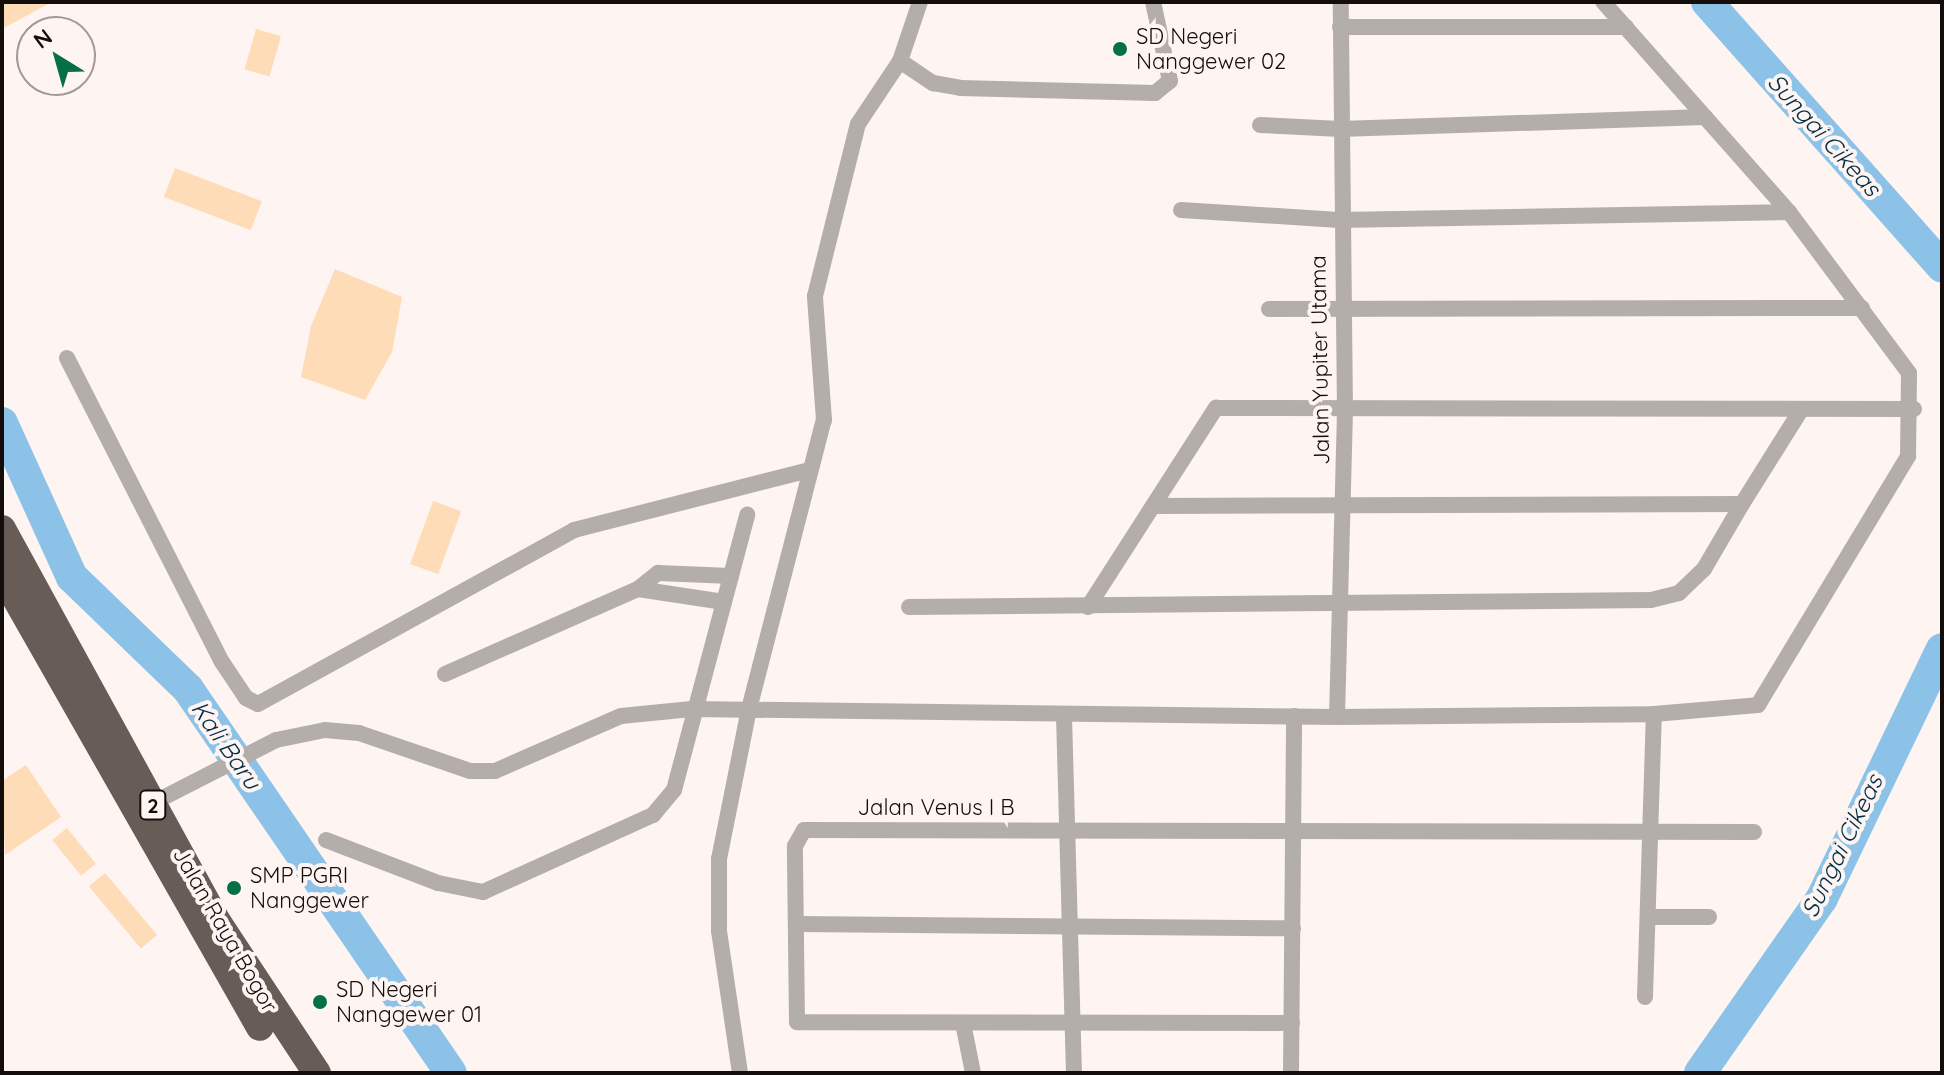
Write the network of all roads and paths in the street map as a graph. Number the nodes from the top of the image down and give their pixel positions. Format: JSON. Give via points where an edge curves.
{"nodes":[{"id":1,"x":920,"y":2,"type":"edge"},
{"id":2,"x":1153,"y":2,"type":"edge"},
{"id":3,"x":1341,"y":2,"type":"edge"},
{"id":4,"x":1603,"y":2,"type":"edge"},
{"id":5,"x":1340,"y":27,"type":"junction"},
{"id":6,"x":1626,"y":27,"type":"junction"},
{"id":7,"x":900,"y":61,"type":"junction"},
{"id":8,"x":1705,"y":117,"type":"junction"},
{"id":9,"x":1260,"y":125,"type":"dead end"},
{"id":10,"x":1340,"y":129,"type":"junction"},
{"id":11,"x":1181,"y":210,"type":"dead end"},
{"id":12,"x":1789,"y":212,"type":"junction"},
{"id":13,"x":1339,"y":220,"type":"junction"},
{"id":14,"x":1862,"y":308,"type":"junction"},
{"id":15,"x":1269,"y":309,"type":"dead end"},
{"id":16,"x":1343,"y":312,"type":"junction"},
{"id":17,"x":67,"y":358,"type":"dead end"},
{"id":18,"x":1914,"y":409,"type":"junction"},
{"id":19,"x":1801,"y":410,"type":"junction"},
{"id":20,"x":1345,"y":411,"type":"junction"},
{"id":21,"x":809,"y":470,"type":"junction"},
{"id":22,"x":1344,"y":502,"type":"junction"},
{"id":23,"x":1742,"y":504,"type":"junction"},
{"id":24,"x":1155,"y":506,"type":"junction"},
{"id":25,"x":747,"y":515,"type":"dead end"},
{"id":26,"x":2,"y":529,"type":"edge"},
{"id":27,"x":2,"y":574,"type":"edge"},
{"id":28,"x":731,"y":576,"type":"junction"},
{"id":29,"x":638,"y":589,"type":"junction"},
{"id":30,"x":1341,"y":601,"type":"junction"},
{"id":31,"x":724,"y":602,"type":"junction"},
{"id":32,"x":909,"y":607,"type":"dead end"},
{"id":33,"x":1088,"y":607,"type":"junction"},
{"id":34,"x":445,"y":674,"type":"dead end"},
{"id":35,"x":692,"y":709,"type":"junction"},
{"id":36,"x":749,"y":709,"type":"junction"},
{"id":37,"x":1654,"y":714,"type":"junction"},
{"id":38,"x":1064,"y":716,"type":"junction"},
{"id":39,"x":1294,"y":716,"type":"junction"},
{"id":40,"x":1337,"y":717,"type":"junction"},
{"id":41,"x":153,"y":803,"type":"junction"},
{"id":42,"x":1295,"y":827,"type":"junction"},
{"id":43,"x":1653,"y":827,"type":"junction"},
{"id":44,"x":1069,"y":830,"type":"junction"},
{"id":45,"x":1754,"y":832,"type":"dead end"},
{"id":46,"x":326,"y":840,"type":"dead end"},
{"id":47,"x":1649,"y":917,"type":"junction"},
{"id":48,"x":1709,"y":917,"type":"dead end"},
{"id":49,"x":796,"y":924,"type":"junction"},
{"id":50,"x":1071,"y":927,"type":"junction"},
{"id":51,"x":1293,"y":928,"type":"junction"},
{"id":52,"x":1645,"y":997,"type":"dead end"},
{"id":53,"x":1070,"y":1020,"type":"junction"},
{"id":54,"x":963,"y":1023,"type":"junction"},
{"id":55,"x":1292,"y":1023,"type":"junction"},
{"id":56,"x":293,"y":1073,"type":"edge"},
{"id":57,"x":317,"y":1073,"type":"edge"},
{"id":58,"x":740,"y":1073,"type":"edge"},
{"id":59,"x":973,"y":1073,"type":"edge"},
{"id":60,"x":1074,"y":1073,"type":"edge"},
{"id":61,"x":1291,"y":1073,"type":"edge"}],
"edges":[{"from":1,"to":7,"type":"street"},
{"from":2,"to":7,"type":"street","via":[[1170,81],[1155,93],[960,88],[933,83]]},
{"from":3,"to":5,"type":"street","name":"Jalan Yupiter Utama"},
{"from":4,"to":6,"type":"street"},
{"from":5,"to":6,"type":"street"},
{"from":5,"to":10,"type":"street","name":"Jalan Yupiter Utama"},
{"from":6,"to":8,"type":"street"},
{"from":7,"to":21,"type":"street","via":[[858,124],[815,296],[824,420]]},
{"from":8,"to":10,"type":"street"},
{"from":8,"to":12,"type":"street"},
{"from":9,"to":10,"type":"street"},
{"from":10,"to":13,"type":"street","name":"Jalan Yupiter Utama"},
{"from":11,"to":13,"type":"street"},
{"from":12,"to":13,"type":"street"},
{"from":12,"to":14,"type":"street"},
{"from":13,"to":16,"type":"street","name":"Jalan Yupiter Utama"},
{"from":14,"to":16,"type":"street"},
{"from":14,"to":18,"type":"street","via":[[1905,360]]},
{"from":15,"to":16,"type":"street"},
{"from":16,"to":20,"type":"street","name":"Jalan Yupiter Utama"},
{"from":17,"to":21,"type":"street","via":[[222,662],[258,704],[574,530]]},
{"from":18,"to":19,"type":"street"},
{"from":18,"to":37,"type":"street","via":[[1908,456],[1758,705]]},
{"from":19,"to":20,"type":"street"},
{"from":19,"to":23,"type":"street"},
{"from":20,"to":22,"type":"street","name":"Jalan Yupiter Utama"},
{"from":20,"to":24,"type":"street","via":[[1216,408]]},
{"from":21,"to":36,"type":"street"},
{"from":22,"to":23,"type":"street"},
{"from":22,"to":24,"type":"street"},
{"from":22,"to":30,"type":"street","name":"Jalan Yupiter Utama"},
{"from":23,"to":30,"type":"street","via":[[1704,569],[1679,593],[1651,600]]},
{"from":24,"to":33,"type":"street"},
{"from":25,"to":28,"type":"street"},
{"from":26,"to":41,"type":"highway","name":"Jalan Raya Bogor","number":"2"},
{"from":27,"to":41,"type":"highway","name":"Jalan Raya Bogor","number":"2"},
{"from":28,"to":29,"type":"street","via":[[668,571]]},
{"from":28,"to":31,"type":"street"},
{"from":29,"to":31,"type":"street"},
{"from":29,"to":34,"type":"street"},
{"from":30,"to":33,"type":"street"},
{"from":30,"to":40,"type":"street","name":"Jalan Yupiter Utama"},
{"from":31,"to":35,"type":"street"},
{"from":32,"to":33,"type":"street"},
{"from":35,"to":36,"type":"street"},
{"from":35,"to":41,"type":"street","via":[[621,716],[495,771],[470,771],[344,730],[276,740]]},
{"from":35,"to":46,"type":"street","via":[[674,790],[653,815],[483,892]]},
{"from":36,"to":38,"type":"street"},
{"from":36,"to":58,"type":"street","via":[[719,859],[719,931]]},
{"from":37,"to":40,"type":"street"},
{"from":37,"to":43,"type":"street"},
{"from":38,"to":39,"type":"street"},
{"from":38,"to":44,"type":"street"},
{"from":39,"to":40,"type":"street"},
{"from":39,"to":42,"type":"street"},
{"from":41,"to":56,"type":"highway","name":"Jalan Raya Bogor","number":"2"},
{"from":41,"to":57,"type":"highway","name":"Jalan Raya Bogor","number":"2","via":[[218,923]]},
{"from":42,"to":43,"type":"street","name":"Jalan Venus I B"},
{"from":42,"to":44,"type":"street","name":"Jalan Venus I B"},
{"from":42,"to":51,"type":"street"},
{"from":43,"to":45,"type":"street","name":"Jalan Venus I B"},
{"from":43,"to":47,"type":"street"},
{"from":44,"to":49,"type":"street","name":"Jalan Venus I B","via":[[804,830],[795,846]]},
{"from":44,"to":50,"type":"street"},
{"from":47,"to":48,"type":"street"},
{"from":47,"to":52,"type":"street"},
{"from":49,"to":50,"type":"street"},
{"from":49,"to":54,"type":"street","via":[[797,1022]]},
{"from":50,"to":51,"type":"street"},
{"from":50,"to":53,"type":"street"},
{"from":51,"to":55,"type":"street"},
{"from":53,"to":54,"type":"street"},
{"from":53,"to":55,"type":"street"},
{"from":53,"to":60,"type":"street"},
{"from":54,"to":59,"type":"street"},
{"from":55,"to":61,"type":"street"}]}
